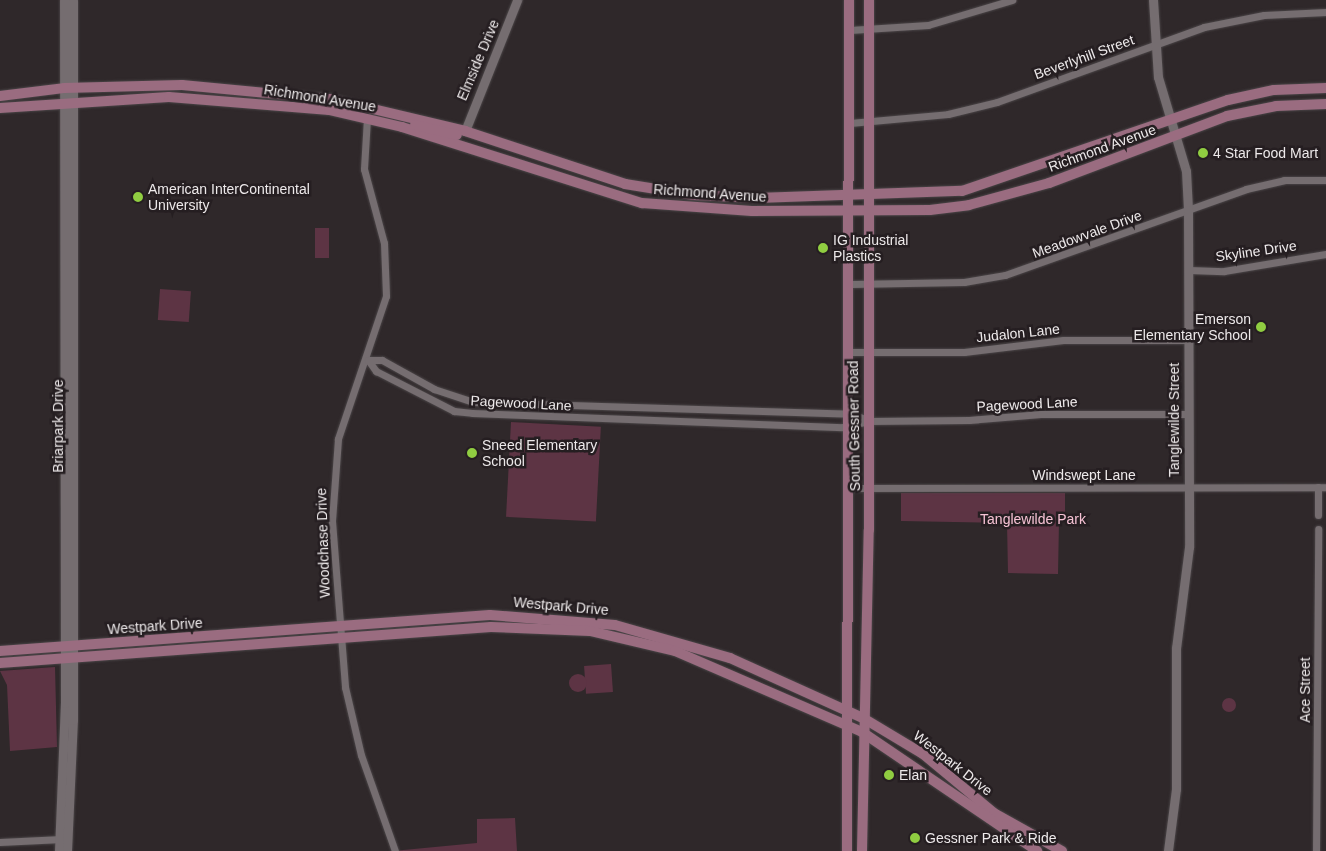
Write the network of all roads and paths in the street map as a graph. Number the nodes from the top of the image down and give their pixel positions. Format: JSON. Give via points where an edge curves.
{"nodes":[{"id":1,"x":64,"y":0,"type":"edge"},
{"id":2,"x":73,"y":0,"type":"edge"},
{"id":3,"x":517,"y":0,"type":"edge"},
{"id":4,"x":850,"y":0,"type":"edge"},
{"id":5,"x":869,"y":0,"type":"edge"},
{"id":6,"x":1012,"y":0,"type":"edge"},
{"id":7,"x":1153,"y":4,"type":"edge"},
{"id":8,"x":1326,"y":12,"type":"edge"},
{"id":9,"x":850,"y":30,"type":"junction"},
{"id":10,"x":868,"y":31,"type":"junction"},
{"id":11,"x":1155,"y":44,"type":"junction"},
{"id":12,"x":166,"y":84,"type":"junction"},
{"id":13,"x":68,"y":87,"type":"junction"},
{"id":14,"x":1322,"y":88,"type":"edge"},
{"id":15,"x":268,"y":91,"type":"junction"},
{"id":16,"x":0,"y":96,"type":"edge"},
{"id":17,"x":1243,"y":96,"type":"junction"},
{"id":18,"x":169,"y":97,"type":"junction"},
{"id":19,"x":68,"y":101,"type":"junction"},
{"id":20,"x":267,"y":102,"type":"junction"},
{"id":21,"x":1322,"y":104,"type":"edge"},
{"id":22,"x":0,"y":108,"type":"edge"},
{"id":23,"x":1247,"y":111,"type":"junction"},
{"id":24,"x":367,"y":118,"type":"junction"},
{"id":25,"x":420,"y":118,"type":"junction"},
{"id":26,"x":1171,"y":121,"type":"junction"},
{"id":27,"x":850,"y":123,"type":"junction"},
{"id":28,"x":868,"y":123,"type":"junction"},
{"id":29,"x":402,"y":127,"type":"junction"},
{"id":30,"x":465,"y":130,"type":"junction"},
{"id":31,"x":1176,"y":136,"type":"junction"},
{"id":32,"x":553,"y":162,"type":"junction"},
{"id":33,"x":550,"y":176,"type":"junction"},
{"id":34,"x":1014,"y":176,"type":"junction"},
{"id":35,"x":1326,"y":180,"type":"edge"},
{"id":36,"x":1019,"y":192,"type":"junction"},
{"id":37,"x":852,"y":195,"type":"junction"},
{"id":38,"x":867,"y":195,"type":"junction"},
{"id":39,"x":757,"y":198,"type":"junction"},
{"id":40,"x":852,"y":210,"type":"junction"},
{"id":41,"x":1188,"y":210,"type":"junction"},
{"id":42,"x":752,"y":211,"type":"junction"},
{"id":43,"x":867,"y":211,"type":"junction"},
{"id":44,"x":1326,"y":254,"type":"edge"},
{"id":45,"x":1189,"y":270,"type":"junction"},
{"id":46,"x":851,"y":284,"type":"junction"},
{"id":47,"x":868,"y":284,"type":"junction"},
{"id":48,"x":1188,"y":340,"type":"junction"},
{"id":49,"x":850,"y":352,"type":"junction"},
{"id":50,"x":867,"y":352,"type":"junction"},
{"id":51,"x":368,"y":360,"type":"junction"},
{"id":52,"x":851,"y":414,"type":"junction"},
{"id":53,"x":1188,"y":414,"type":"junction"},
{"id":54,"x":868,"y":421,"type":"junction"},
{"id":55,"x":851,"y":427,"type":"junction"},
{"id":56,"x":1188,"y":487,"type":"junction"},
{"id":57,"x":1322,"y":487,"type":"edge"},
{"id":58,"x":851,"y":488,"type":"junction"},
{"id":59,"x":869,"y":488,"type":"junction"},
{"id":60,"x":1318,"y":515,"type":"dead end"},
{"id":61,"x":1318,"y":529,"type":"dead end"},
{"id":62,"x":849,"y":584,"type":"junction"},
{"id":63,"x":865,"y":586,"type":"junction"},
{"id":64,"x":339,"y":631,"type":"junction"},
{"id":65,"x":252,"y":638,"type":"junction"},
{"id":66,"x":677,"y":640,"type":"junction"},
{"id":67,"x":68,"y":646,"type":"junction"},
{"id":68,"x":0,"y":651,"type":"edge"},
{"id":69,"x":675,"y":651,"type":"junction"},
{"id":70,"x":68,"y":658,"type":"junction"},
{"id":71,"x":0,"y":663,"type":"edge"},
{"id":72,"x":760,"y":672,"type":"junction"},
{"id":73,"x":755,"y":683,"type":"junction"},
{"id":74,"x":846,"y":711,"type":"junction"},
{"id":75,"x":863,"y":718,"type":"junction"},
{"id":76,"x":846,"y":725,"type":"junction"},
{"id":77,"x":862,"y":732,"type":"junction"},
{"id":78,"x":1000,"y":823,"type":"junction"},
{"id":79,"x":846,"y":836,"type":"junction"},
{"id":80,"x":862,"y":836,"type":"junction"},
{"id":81,"x":64,"y":839,"type":"junction"},
{"id":82,"x":0,"y":842,"type":"edge"},
{"id":83,"x":1167,"y":847,"type":"edge"},
{"id":84,"x":59,"y":851,"type":"edge"},
{"id":85,"x":67,"y":851,"type":"edge"},
{"id":86,"x":395,"y":851,"type":"edge"},
{"id":87,"x":847,"y":851,"type":"edge"},
{"id":88,"x":862,"y":851,"type":"edge"},
{"id":89,"x":1038,"y":851,"type":"edge"},
{"id":90,"x":1062,"y":851,"type":"edge"},
{"id":91,"x":1162,"y":851,"type":"edge"},
{"id":92,"x":1316,"y":851,"type":"edge"}],
"edges":[{"from":1,"to":13,"type":"street","name":"Briarpark Drive"},
{"from":2,"to":13,"type":"street","name":"Briarpark Drive"},
{"from":3,"to":30,"type":"street","name":"Elmside Drive"},
{"from":4,"to":9,"type":"main road","name":"South Gessner Road"},
{"from":5,"to":10,"type":"main road","name":"South Gessner Road"},
{"from":6,"to":10,"type":"street","via":[[928,25]]},
{"from":7,"to":11,"type":"street","name":"Tanglewilde Street"},
{"from":8,"to":11,"type":"street","name":"Beverlyhill Street","via":[[1243,18]]},
{"from":9,"to":10,"type":"street"},
{"from":9,"to":27,"type":"main road","name":"South Gessner Road"},
{"from":10,"to":28,"type":"main road","name":"South Gessner Road"},
{"from":11,"to":26,"type":"street","name":"Tanglewilde Street"},
{"from":11,"to":28,"type":"street","name":"Beverlyhill Street","via":[[997,102],[928,118]]},
{"from":12,"to":13,"type":"main road","name":"Richmond Avenue"},
{"from":12,"to":15,"type":"main road","name":"Richmond Avenue"},
{"from":12,"to":18,"type":"main road"},
{"from":13,"to":16,"type":"main road","name":"Richmond Avenue"},
{"from":13,"to":19,"type":"street","name":"Briarpark Drive"},
{"from":14,"to":17,"type":"main road","name":"Richmond Avenue"},
{"from":14,"to":21,"type":"main road"},
{"from":15,"to":20,"type":"main road"},
{"from":15,"to":25,"type":"main road","name":"Richmond Avenue","via":[[355,103]]},
{"from":17,"to":23,"type":"main road"},
{"from":17,"to":26,"type":"main road","name":"Richmond Avenue"},
{"from":18,"to":19,"type":"main road","name":"Richmond Avenue"},
{"from":18,"to":20,"type":"main road","name":"Richmond Avenue"},
{"from":19,"to":22,"type":"main road","name":"Richmond Avenue"},
{"from":19,"to":67,"type":"street","name":"Briarpark Drive"},
{"from":20,"to":24,"type":"main road","name":"Richmond Avenue"},
{"from":21,"to":23,"type":"main road","name":"Richmond Avenue"},
{"from":23,"to":31,"type":"main road","name":"Richmond Avenue"},
{"from":24,"to":25,"type":"main road","via":[[373,113]]},
{"from":24,"to":29,"type":"main road","name":"Richmond Avenue"},
{"from":24,"to":51,"type":"street","name":"Woodchase Drive","via":[[364,169],[384,243],[386,273],[382,318]]},
{"from":25,"to":30,"type":"main road","name":"Richmond Avenue"},
{"from":26,"to":31,"type":"street","name":"Tanglewilde Street"},
{"from":26,"to":34,"type":"main road","name":"Richmond Avenue"},
{"from":27,"to":28,"type":"street","name":"Beverlyhill Street"},
{"from":27,"to":37,"type":"main road","name":"South Gessner Road"},
{"from":28,"to":38,"type":"main road","name":"South Gessner Road"},
{"from":29,"to":30,"type":"main road","via":[[411,125],[457,135]]},
{"from":29,"to":33,"type":"main road","name":"Richmond Avenue"},
{"from":30,"to":32,"type":"main road","name":"Richmond Avenue"},
{"from":31,"to":36,"type":"main road","name":"Richmond Avenue"},
{"from":31,"to":41,"type":"street","name":"Tanglewilde Street","via":[[1186,170]]},
{"from":32,"to":33,"type":"main road"},
{"from":32,"to":39,"type":"main road","name":"Richmond Avenue","via":[[640,188]]},
{"from":33,"to":42,"type":"main road","name":"Richmond Avenue","via":[[642,203]]},
{"from":34,"to":36,"type":"main road"},
{"from":34,"to":38,"type":"main road","name":"Richmond Avenue","via":[[953,192]]},
{"from":35,"to":41,"type":"street","name":"Meadowvale Drive","via":[[1268,184]]},
{"from":36,"to":43,"type":"main road","name":"Richmond Avenue","via":[[950,208]]},
{"from":37,"to":38,"type":"main road","name":"Richmond Avenue"},
{"from":37,"to":39,"type":"main road","name":"Richmond Avenue"},
{"from":37,"to":40,"type":"main road","name":"South Gessner Road"},
{"from":38,"to":43,"type":"main road","name":"South Gessner Road"},
{"from":39,"to":42,"type":"main road"},
{"from":40,"to":42,"type":"main road","name":"Richmond Avenue"},
{"from":40,"to":43,"type":"main road","name":"Richmond Avenue"},
{"from":40,"to":46,"type":"main road","name":"South Gessner Road"},
{"from":41,"to":45,"type":"street","name":"Tanglewilde Street"},
{"from":41,"to":47,"type":"street","name":"Meadowvale Drive","via":[[1005,275],[964,282]]},
{"from":43,"to":47,"type":"main road","name":"South Gessner Road"},
{"from":44,"to":45,"type":"street","name":"Skyline Drive","via":[[1224,271]]},
{"from":45,"to":48,"type":"street","name":"Tanglewilde Street"},
{"from":46,"to":47,"type":"street","name":"Meadowvale Drive"},
{"from":46,"to":49,"type":"main road","name":"South Gessner Road"},
{"from":47,"to":50,"type":"main road","name":"South Gessner Road"},
{"from":48,"to":50,"type":"street","name":"Judalon Lane","via":[[1063,340],[964,352]]},
{"from":48,"to":53,"type":"street","name":"Tanglewilde Street"},
{"from":49,"to":50,"type":"street","name":"Judalon Lane"},
{"from":49,"to":52,"type":"main road","name":"South Gessner Road"},
{"from":50,"to":54,"type":"main road","name":"South Gessner Road"},
{"from":51,"to":52,"type":"street","name":"Pagewood Lane","via":[[382,360],[434,389],[472,402]]},
{"from":51,"to":55,"type":"street","name":"Pagewood Lane","via":[[376,371],[454,411]]},
{"from":51,"to":64,"type":"street","name":"Woodchase Drive","via":[[353,392],[334,455],[332,516]]},
{"from":52,"to":54,"type":"street","name":"Pagewood Lane"},
{"from":52,"to":55,"type":"main road","name":"South Gessner Road"},
{"from":53,"to":54,"type":"street","name":"Pagewood Lane"},
{"from":53,"to":56,"type":"street","name":"Tanglewilde Street"},
{"from":54,"to":55,"type":"street","name":"Pagewood Lane"},
{"from":54,"to":59,"type":"main road","name":"South Gessner Road"},
{"from":55,"to":58,"type":"main road","name":"South Gessner Road"},
{"from":56,"to":57,"type":"street","name":"Windswept Lane"},
{"from":56,"to":59,"type":"street","name":"Windswept Lane"},
{"from":56,"to":83,"type":"street","name":"Tanglewilde Street","via":[[1189,547],[1176,648],[1176,789]]},
{"from":57,"to":60,"type":"street"},
{"from":58,"to":59,"type":"street","name":"Windswept Lane"},
{"from":58,"to":62,"type":"main road","name":"South Gessner Road"},
{"from":59,"to":63,"type":"main road","name":"South Gessner Road"},
{"from":61,"to":92,"type":"street","name":"Ace Street"},
{"from":62,"to":63,"type":"main road"},
{"from":62,"to":74,"type":"main road","name":"South Gessner Road"},
{"from":63,"to":75,"type":"main road","name":"South Gessner Road"},
{"from":64,"to":65,"type":"main road","name":"Westpark Drive"},
{"from":64,"to":66,"type":"main road","name":"Westpark Drive","via":[[513,614],[589,620]]},
{"from":64,"to":69,"type":"main road","name":"Westpark Drive","via":[[540,626],[590,631]]},
{"from":64,"to":86,"type":"street","name":"Woodchase Drive","via":[[355,732]]},
{"from":65,"to":67,"type":"main road","name":"Westpark Drive"},
{"from":65,"to":70,"type":"main road","name":"Westpark Drive"},
{"from":66,"to":69,"type":"main road"},
{"from":66,"to":72,"type":"main road","name":"Westpark Drive"},
{"from":67,"to":68,"type":"main road","name":"Westpark Drive"},
{"from":67,"to":70,"type":"street","name":"Briarpark Drive"},
{"from":69,"to":73,"type":"main road","name":"Westpark Drive"},
{"from":70,"to":71,"type":"main road","name":"Westpark Drive"},
{"from":70,"to":81,"type":"street","name":"Briarpark Drive"},
{"from":72,"to":73,"type":"main road"},
{"from":72,"to":74,"type":"main road","name":"Westpark Drive"},
{"from":73,"to":76,"type":"main road","name":"Westpark Drive"},
{"from":74,"to":75,"type":"main road","name":"Westpark Drive"},
{"from":74,"to":76,"type":"main road","name":"South Gessner Road"},
{"from":75,"to":77,"type":"main road","name":"South Gessner Road"},
{"from":75,"to":78,"type":"main road","name":"Westpark Drive","via":[[923,754]]},
{"from":76,"to":77,"type":"main road","name":"Westpark Drive"},
{"from":76,"to":79,"type":"main road","name":"South Gessner Road"},
{"from":77,"to":78,"type":"main road","name":"Westpark Drive"},
{"from":77,"to":80,"type":"main road","name":"South Gessner Road"},
{"from":78,"to":89,"type":"main road","name":"Westpark Drive"},
{"from":78,"to":90,"type":"main road","name":"Westpark Drive"},
{"from":79,"to":80,"type":"main road"},
{"from":79,"to":87,"type":"main road","name":"South Gessner Road"},
{"from":80,"to":88,"type":"main road","name":"South Gessner Road"},
{"from":81,"to":82,"type":"street"},
{"from":81,"to":84,"type":"street","name":"Briarpark Drive"},
{"from":81,"to":85,"type":"street","name":"Briarpark Drive"},
{"from":83,"to":91,"type":"street","name":"Tanglewilde Street"}]}
